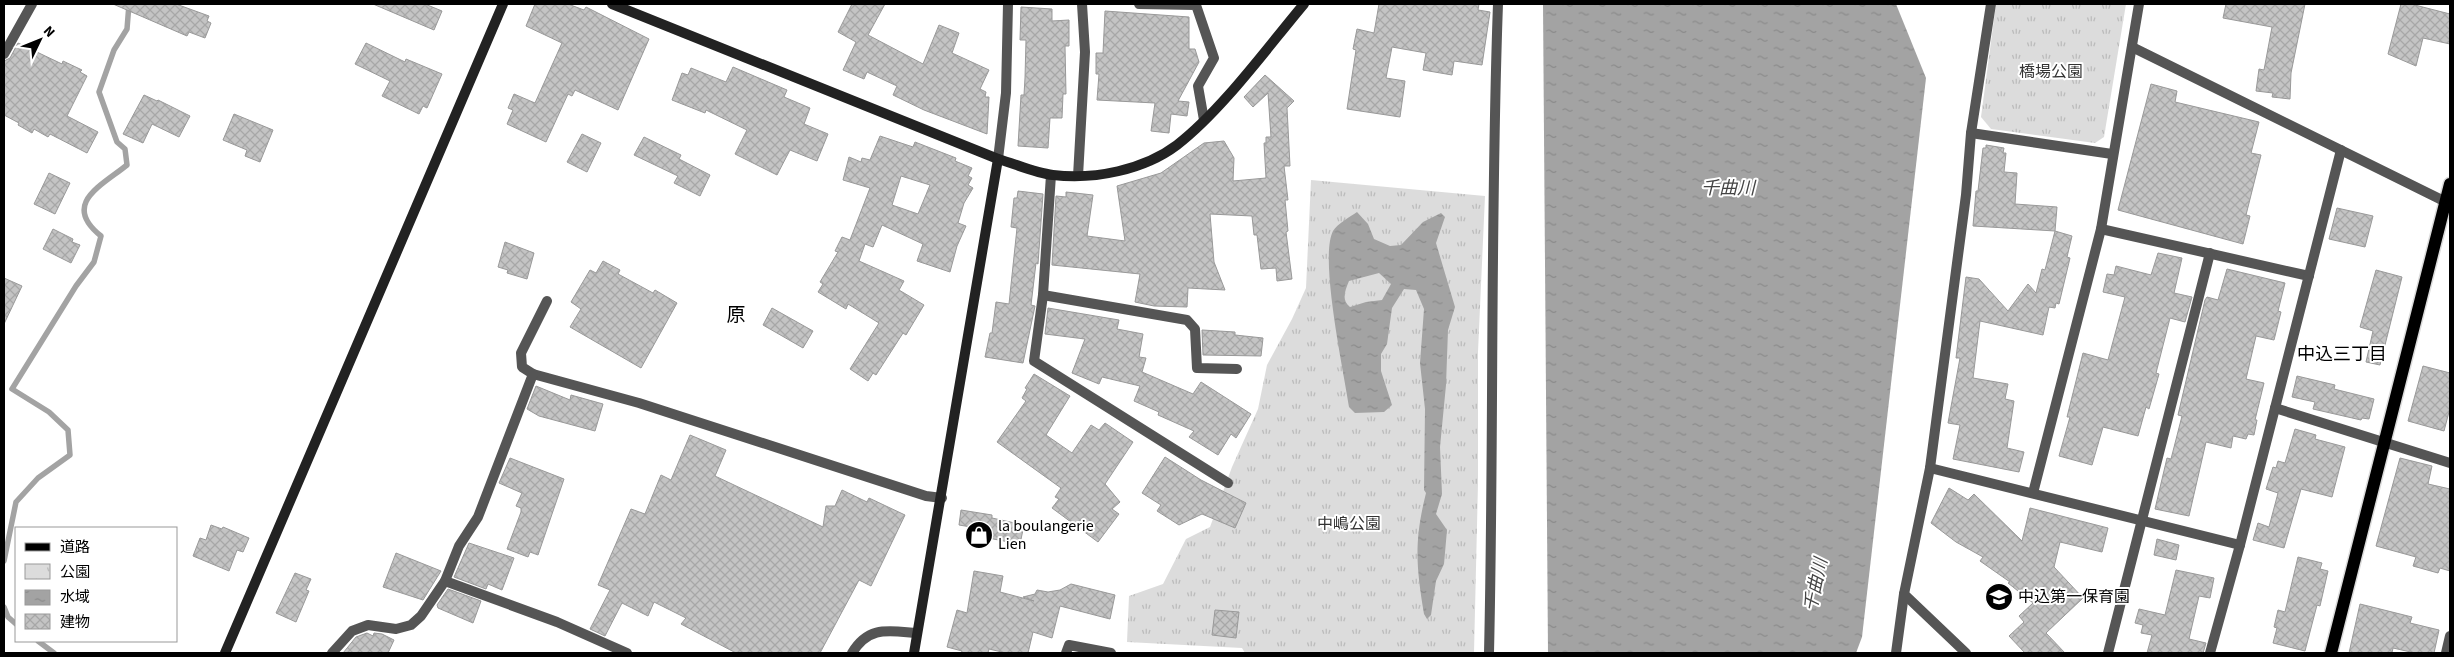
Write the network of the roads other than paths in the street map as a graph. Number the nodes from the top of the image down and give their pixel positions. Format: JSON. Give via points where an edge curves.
{"nodes":[{"id":1,"x":32,"y":4,"type":"edge"},
{"id":2,"x":502,"y":4,"type":"edge"},
{"id":3,"x":612,"y":4,"type":"edge"},
{"id":4,"x":1008,"y":4,"type":"edge"},
{"id":5,"x":1082,"y":4,"type":"edge"},
{"id":6,"x":1139,"y":4,"type":"edge"},
{"id":7,"x":1304,"y":4,"type":"edge"},
{"id":8,"x":1498,"y":4,"type":"edge"},
{"id":9,"x":1991,"y":4,"type":"edge"},
{"id":10,"x":2138,"y":4,"type":"edge"},
{"id":11,"x":2132,"y":47,"type":"junction"},
{"id":12,"x":4,"y":54,"type":"edge"},
{"id":13,"x":1204,"y":120,"type":"junction"},
{"id":14,"x":1971,"y":133,"type":"junction"},
{"id":15,"x":2341,"y":150,"type":"junction"},
{"id":16,"x":2112,"y":154,"type":"junction"},
{"id":17,"x":998,"y":159,"type":"junction"},
{"id":18,"x":1052,"y":175,"type":"junction"},
{"id":19,"x":1078,"y":176,"type":"junction"},
{"id":20,"x":2450,"y":184,"type":"edge"},
{"id":21,"x":2446,"y":202,"type":"junction"},
{"id":22,"x":2100,"y":229,"type":"junction"},
{"id":23,"x":2210,"y":253,"type":"junction"},
{"id":24,"x":2308,"y":276,"type":"junction"},
{"id":25,"x":1042,"y":295,"type":"junction"},
{"id":26,"x":547,"y":301,"type":"dead end"},
{"id":27,"x":1237,"y":368,"type":"dead end"},
{"id":28,"x":532,"y":374,"type":"junction"},
{"id":29,"x":2275,"y":408,"type":"junction"},
{"id":30,"x":2385,"y":443,"type":"junction"},
{"id":31,"x":2450,"y":464,"type":"edge"},
{"id":32,"x":1930,"y":468,"type":"junction"},
{"id":33,"x":1228,"y":483,"type":"dead end"},
{"id":34,"x":2033,"y":493,"type":"junction"},
{"id":35,"x":942,"y":498,"type":"junction"},
{"id":36,"x":2140,"y":520,"type":"junction"},
{"id":37,"x":2240,"y":545,"type":"junction"},
{"id":38,"x":445,"y":581,"type":"junction"},
{"id":39,"x":1904,"y":594,"type":"junction"},
{"id":40,"x":917,"y":633,"type":"junction"},
{"id":41,"x":2450,"y":636,"type":"edge"},
{"id":42,"x":225,"y":653,"type":"edge"},
{"id":43,"x":332,"y":653,"type":"edge"},
{"id":44,"x":627,"y":653,"type":"edge"},
{"id":45,"x":852,"y":653,"type":"edge"},
{"id":46,"x":914,"y":653,"type":"edge"},
{"id":47,"x":1066,"y":653,"type":"edge"},
{"id":48,"x":1111,"y":653,"type":"edge"},
{"id":49,"x":1489,"y":653,"type":"edge"},
{"id":50,"x":1896,"y":653,"type":"edge"},
{"id":51,"x":1966,"y":653,"type":"edge"},
{"id":52,"x":2108,"y":653,"type":"edge"},
{"id":53,"x":2210,"y":653,"type":"edge"},
{"id":54,"x":2331,"y":653,"type":"edge"},
{"id":55,"x":2446,"y":653,"type":"edge"}],
"edges":[{"from":1,"to":12,"type":"street"},
{"from":2,"to":42,"type":"street"},
{"from":3,"to":17,"type":"street"},
{"from":4,"to":17,"type":"street","via":[[1006,93]]},
{"from":5,"to":19,"type":"street","via":[[1085,52]]},
{"from":6,"to":13,"type":"street","via":[[1196,6],[1214,58],[1198,86]]},
{"from":7,"to":13,"type":"street"},
{"from":8,"to":49,"type":"street","via":[[1491,297],[1493,412]]},
{"from":9,"to":14,"type":"street"},
{"from":10,"to":11,"type":"street"},
{"from":11,"to":15,"type":"street"},
{"from":11,"to":16,"type":"street"},
{"from":13,"to":19,"type":"street","via":[[1176,146],[1152,158],[1127,168]]},
{"from":14,"to":16,"type":"street"},
{"from":14,"to":32,"type":"street","via":[[1966,195]]},
{"from":15,"to":21,"type":"street"},
{"from":15,"to":24,"type":"street"},
{"from":16,"to":22,"type":"street"},
{"from":17,"to":18,"type":"street"},
{"from":17,"to":35,"type":"street"},
{"from":18,"to":19,"type":"street"},
{"from":18,"to":25,"type":"street"},
{"from":20,"to":21,"type":"main road"},
{"from":21,"to":30,"type":"main road"},
{"from":22,"to":23,"type":"street"},
{"from":22,"to":34,"type":"street"},
{"from":23,"to":24,"type":"street"},
{"from":23,"to":36,"type":"street"},
{"from":24,"to":29,"type":"street"},
{"from":25,"to":27,"type":"street","via":[[1186,320],[1195,330],[1197,368]]},
{"from":25,"to":33,"type":"street","via":[[1034,361]]},
{"from":26,"to":28,"type":"street","via":[[521,353],[522,367]]},
{"from":28,"to":35,"type":"street","via":[[639,403],[926,496]]},
{"from":28,"to":38,"type":"street","via":[[478,517],[458,546]]},
{"from":29,"to":30,"type":"street"},
{"from":29,"to":37,"type":"street"},
{"from":30,"to":31,"type":"street"},
{"from":30,"to":54,"type":"main road"},
{"from":32,"to":34,"type":"street"},
{"from":32,"to":39,"type":"street"},
{"from":34,"to":36,"type":"street"},
{"from":35,"to":40,"type":"street"},
{"from":36,"to":37,"type":"street"},
{"from":36,"to":52,"type":"street"},
{"from":37,"to":53,"type":"street"},
{"from":38,"to":43,"type":"street","via":[[422,616],[411,625],[396,629],[368,625],[352,631]]},
{"from":38,"to":44,"type":"street","via":[[557,622]]},
{"from":39,"to":50,"type":"street"},
{"from":39,"to":51,"type":"street"},
{"from":40,"to":45,"type":"street","via":[[874,632],[864,638]]},
{"from":40,"to":46,"type":"street"},
{"from":41,"to":55,"type":"street"},
{"from":47,"to":48,"type":"street","via":[[1069,645]]}]}
